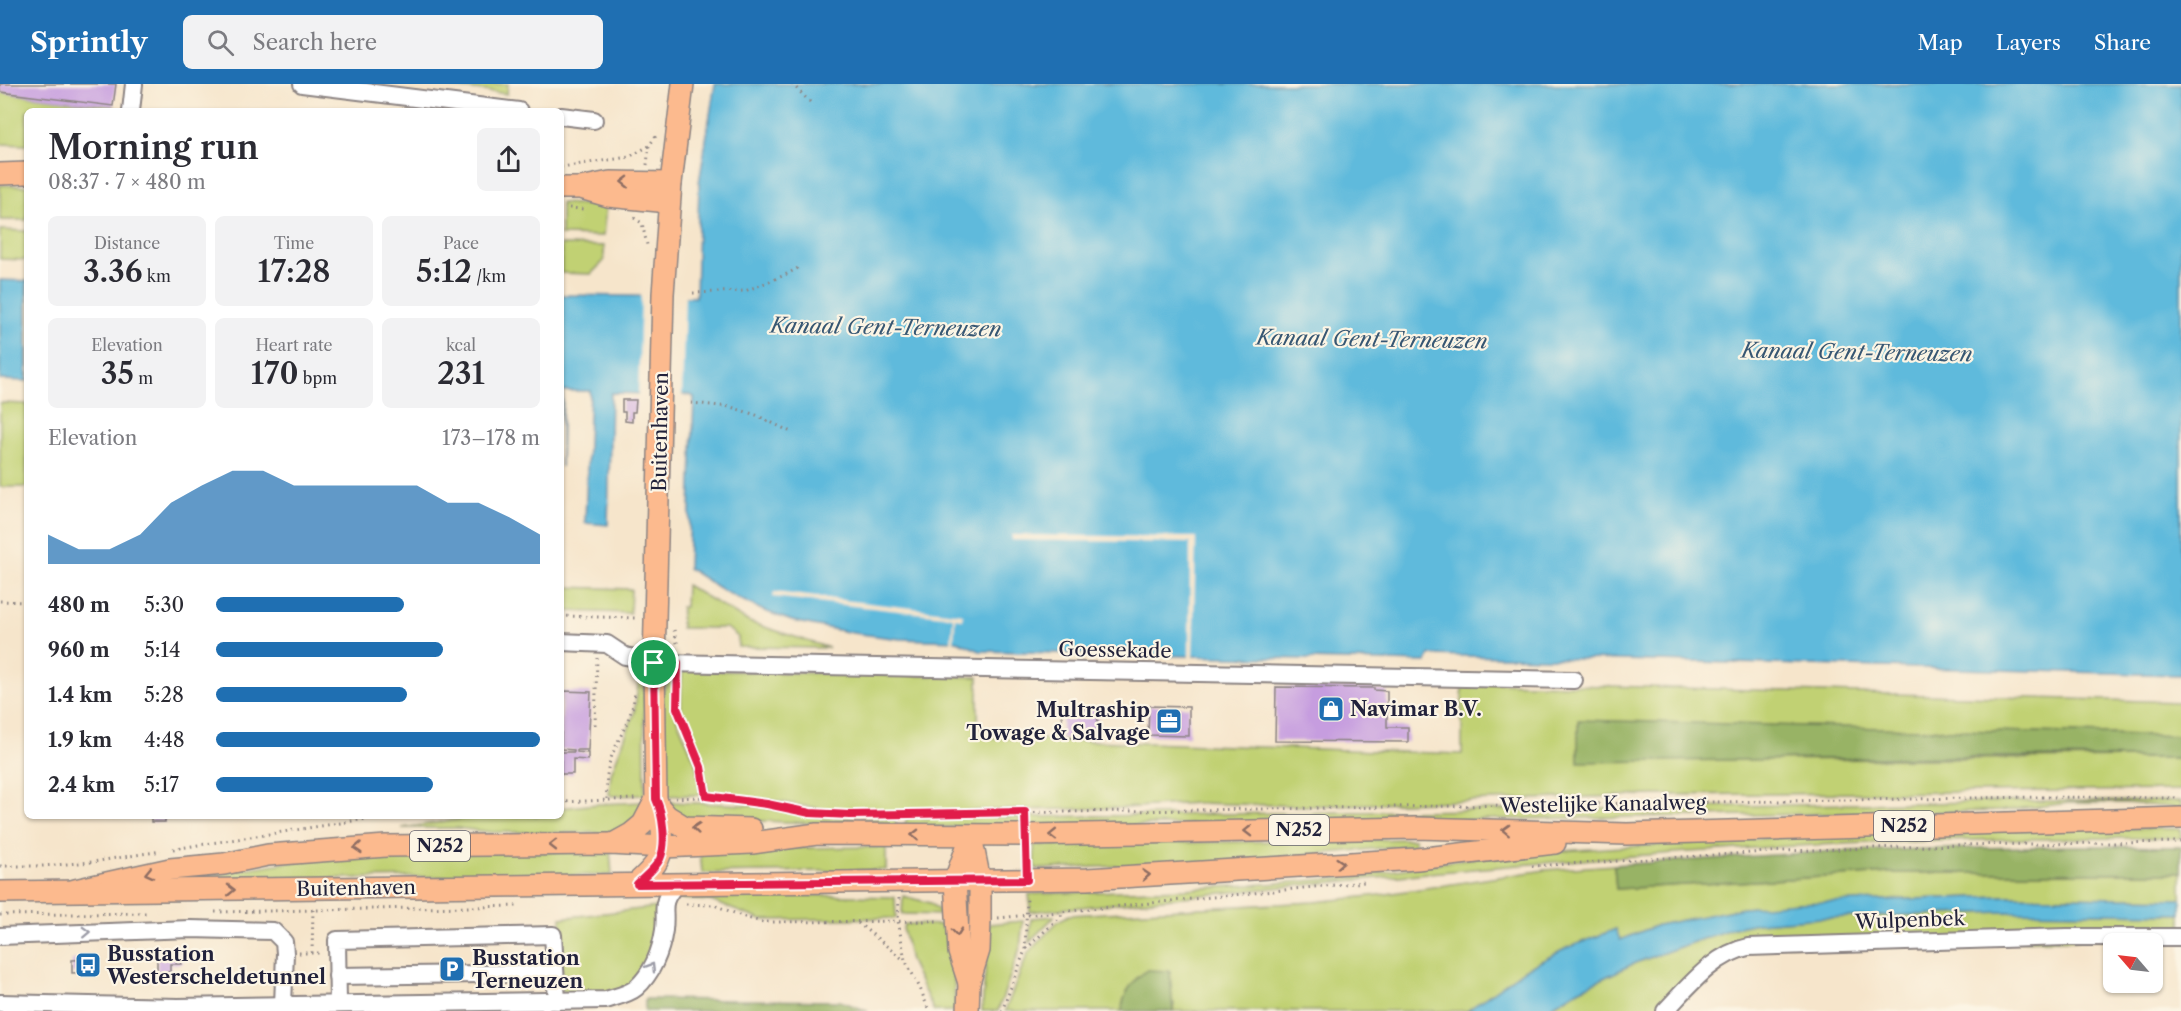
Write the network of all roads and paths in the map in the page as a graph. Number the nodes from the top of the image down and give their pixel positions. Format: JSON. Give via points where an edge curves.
{"nodes":[{"id":1,"x":134,"y":84,"type":"edge"},
{"id":2,"x":302,"y":84,"type":"edge"},
{"id":3,"x":683,"y":84,"type":"edge"},
{"id":4,"x":792,"y":84,"type":"edge"},
{"id":5,"x":813,"y":105,"type":"dead end"},
{"id":6,"x":131,"y":108,"type":"edge"},
{"id":7,"x":495,"y":108,"type":"edge"},
{"id":8,"x":564,"y":116,"type":"edge"},
{"id":9,"x":594,"y":120,"type":"dead end"},
{"id":10,"x":649,"y":146,"type":"dead end"},
{"id":11,"x":564,"y":167,"type":"edge"},
{"id":12,"x":24,"y":173,"type":"edge"},
{"id":13,"x":0,"y":174,"type":"edge"},
{"id":14,"x":571,"y":188,"type":"edge"},
{"id":15,"x":670,"y":192,"type":"junction"},
{"id":16,"x":564,"y":207,"type":"edge"},
{"id":17,"x":592,"y":210,"type":"dead end"},
{"id":18,"x":633,"y":217,"type":"dead end"},
{"id":19,"x":647,"y":254,"type":"dead end"},
{"id":20,"x":800,"y":267,"type":"dead end"},
{"id":21,"x":693,"y":293,"type":"dead end"},
{"id":22,"x":691,"y":403,"type":"dead end"},
{"id":23,"x":791,"y":432,"type":"dead end"},
{"id":24,"x":0,"y":601,"type":"edge"},
{"id":25,"x":24,"y":602,"type":"edge"},
{"id":26,"x":564,"y":616,"type":"edge"},
{"id":27,"x":638,"y":618,"type":"dead end"},
{"id":28,"x":564,"y":642,"type":"edge"},
{"id":29,"x":597,"y":644,"type":"junction"},
{"id":30,"x":654,"y":663,"type":"junction"},
{"id":31,"x":678,"y":663,"type":"junction"},
{"id":32,"x":1574,"y":680,"type":"dead end"},
{"id":33,"x":631,"y":715,"type":"dead end"},
{"id":34,"x":596,"y":725,"type":"dead end"},
{"id":35,"x":2181,"y":798,"type":"edge"},
{"id":36,"x":606,"y":799,"type":"dead end"},
{"id":37,"x":658,"y":803,"type":"junction"},
{"id":38,"x":840,"y":814,"type":"dead end"},
{"id":39,"x":923,"y":815,"type":"dead end"},
{"id":40,"x":2181,"y":818,"type":"edge"},
{"id":41,"x":366,"y":819,"type":"edge"},
{"id":42,"x":817,"y":834,"type":"junction"},
{"id":43,"x":1627,"y":834,"type":"junction"},
{"id":44,"x":971,"y":836,"type":"junction"},
{"id":45,"x":2181,"y":842,"type":"edge"},
{"id":46,"x":611,"y":844,"type":"junction"},
{"id":47,"x":663,"y":846,"type":"junction"},
{"id":48,"x":0,"y":866,"type":"edge"},
{"id":49,"x":1532,"y":866,"type":"dead end"},
{"id":50,"x":955,"y":880,"type":"junction"},
{"id":51,"x":1027,"y":880,"type":"junction"},
{"id":52,"x":980,"y":881,"type":"junction"},
{"id":53,"x":899,"y":882,"type":"junction"},
{"id":54,"x":1368,"y":882,"type":"dead end"},
{"id":55,"x":676,"y":883,"type":"junction"},
{"id":56,"x":637,"y":884,"type":"junction"},
{"id":57,"x":75,"y":890,"type":"junction"},
{"id":58,"x":0,"y":892,"type":"edge"},
{"id":59,"x":313,"y":910,"type":"dead end"},
{"id":60,"x":1065,"y":912,"type":"junction"},
{"id":61,"x":1026,"y":917,"type":"junction"},
{"id":62,"x":856,"y":922,"type":"dead end"},
{"id":63,"x":0,"y":936,"type":"edge"},
{"id":64,"x":2181,"y":937,"type":"edge"},
{"id":65,"x":1025,"y":950,"type":"junction"},
{"id":66,"x":312,"y":953,"type":"dead end"},
{"id":67,"x":905,"y":960,"type":"junction"},
{"id":68,"x":555,"y":973,"type":"junction"},
{"id":69,"x":337,"y":976,"type":"junction"},
{"id":70,"x":969,"y":983,"type":"junction"},
{"id":71,"x":557,"y":1001,"type":"junction"},
{"id":72,"x":0,"y":1003,"type":"edge"},
{"id":73,"x":338,"y":1004,"type":"junction"},
{"id":74,"x":283,"y":1005,"type":"junction"},
{"id":75,"x":929,"y":1011,"type":"edge"},
{"id":76,"x":968,"y":1011,"type":"edge"},
{"id":77,"x":1002,"y":1011,"type":"edge"},
{"id":78,"x":1665,"y":1011,"type":"edge"}],
"edges":[{"from":1,"to":6,"type":"street"},
{"from":2,"to":7,"type":"street"},
{"from":3,"to":15,"type":"main road","name":"Buitenhaven"},
{"from":4,"to":5,"type":"path"},
{"from":8,"to":9,"type":"street"},
{"from":10,"to":11,"type":"path","via":[[629,157]]},
{"from":12,"to":13,"type":"main road"},
{"from":14,"to":15,"type":"main road","via":[[608,196]]},
{"from":15,"to":30,"type":"main road","name":"Buitenhaven","via":[[663,294]]},
{"from":16,"to":17,"type":"path"},
{"from":18,"to":19,"type":"path","via":[[642,223]]},
{"from":20,"to":21,"type":"path","via":[[745,291]]},
{"from":22,"to":23,"type":"path","via":[[730,407]]},
{"from":24,"to":25,"type":"path"},
{"from":26,"to":27,"type":"path"},
{"from":28,"to":29,"type":"street"},
{"from":29,"to":30,"type":"street","via":[[607,644],[625,656]]},
{"from":29,"to":34,"type":"path"},
{"from":30,"to":31,"type":"street","name":"Goessekade"},
{"from":30,"to":37,"type":"main road","name":"Buitenhaven"},
{"from":31,"to":32,"type":"street","name":"Goessekade"},
{"from":31,"to":38,"type":"path","via":[[677,708],[701,767],[706,796],[810,813]]},
{"from":33,"to":36,"type":"path","via":[[611,759]]},
{"from":35,"to":39,"type":"path","name":"Westelijke Kanaalweg"},
{"from":42,"to":37,"type":"main road","name":"Buitenhaven","number":"N252","one_way":true,"via":[[794,829],[685,827],[668,816]]},
{"from":37,"to":46,"type":"main road","name":"Buitenhaven","via":[[643,824]]},
{"from":37,"to":47,"type":"main road","name":"Buitenhaven"},
{"from":40,"to":43,"type":"main road","name":"Westelijke Kanaalweg","number":"N252"},
{"from":41,"to":48,"type":"path","via":[[92,862]]},
{"from":44,"to":42,"type":"main road","name":"Buitenhaven","number":"N252","one_way":true},
{"from":42,"to":47,"type":"main road","name":"Buitenhaven","number":"N252","via":[[752,843]]},
{"from":43,"to":44,"type":"main road","name":"Westelijke Kanaalweg","number":"N252","one_way":true,"via":[[1417,828]]},
{"from":51,"to":43,"type":"main road","name":"Westelijke Kanaalweg","number":"N252","one_way":true,"via":[[1417,858]]},
{"from":44,"to":50,"type":"main road"},
{"from":44,"to":52,"type":"main road"},
{"from":45,"to":49,"type":"path","via":[[1808,850]]},
{"from":46,"to":47,"type":"main road","name":"Buitenhaven","number":"N252"},
{"from":46,"to":57,"type":"main road","name":"Buitenhaven","number":"N252","one_way":true,"via":[[386,846],[268,855],[170,869]]},
{"from":47,"to":56,"type":"main road","via":[[655,866]]},
{"from":50,"to":52,"type":"main road","name":"Westelijke Kanaalweg","number":"N252"},
{"from":50,"to":53,"type":"main road","name":"Buitenhaven","number":"N252"},
{"from":50,"to":70,"type":"main road","one_way":true,"via":[[959,952]]},
{"from":51,"to":52,"type":"main road","name":"Westelijke Kanaalweg","number":"N252"},
{"from":51,"to":61,"type":"path"},
{"from":52,"to":70,"type":"main road","via":[[979,950]]},
{"from":53,"to":55,"type":"main road","name":"Buitenhaven","number":"N252"},
{"from":53,"to":67,"type":"path","via":[[898,921]]},
{"from":54,"to":60,"type":"path"},
{"from":55,"to":56,"type":"main road","name":"Buitenhaven","number":"N252"},
{"from":71,"to":55,"type":"street","one_way":true,"via":[[606,1000],[635,989],[660,951],[663,903]]},
{"from":57,"to":56,"type":"main road","name":"Buitenhaven","number":"N252","one_way":true},
{"from":57,"to":58,"type":"main road","name":"Buitenhaven","number":"N252"},
{"from":59,"to":66,"type":"path"},
{"from":60,"to":61,"type":"path"},
{"from":60,"to":65,"type":"path"},
{"from":61,"to":65,"type":"path"},
{"from":62,"to":67,"type":"path"},
{"from":63,"to":74,"type":"street","one_way":true,"via":[[190,929],[273,931],[284,942]]},
{"from":64,"to":78,"type":"street","name":"Wulpenbek","via":[[1748,947],[1720,957]]},
{"from":65,"to":77,"type":"path"},
{"from":67,"to":75,"type":"path"},
{"from":68,"to":69,"type":"street"},
{"from":68,"to":69,"type":"street","via":[[553,935],[336,940]]},
{"from":68,"to":71,"type":"street"},
{"from":69,"to":73,"type":"street"},
{"from":70,"to":76,"type":"main road"},
{"from":71,"to":73,"type":"street"},
{"from":72,"to":74,"type":"street"},
{"from":73,"to":74,"type":"street"}]}
